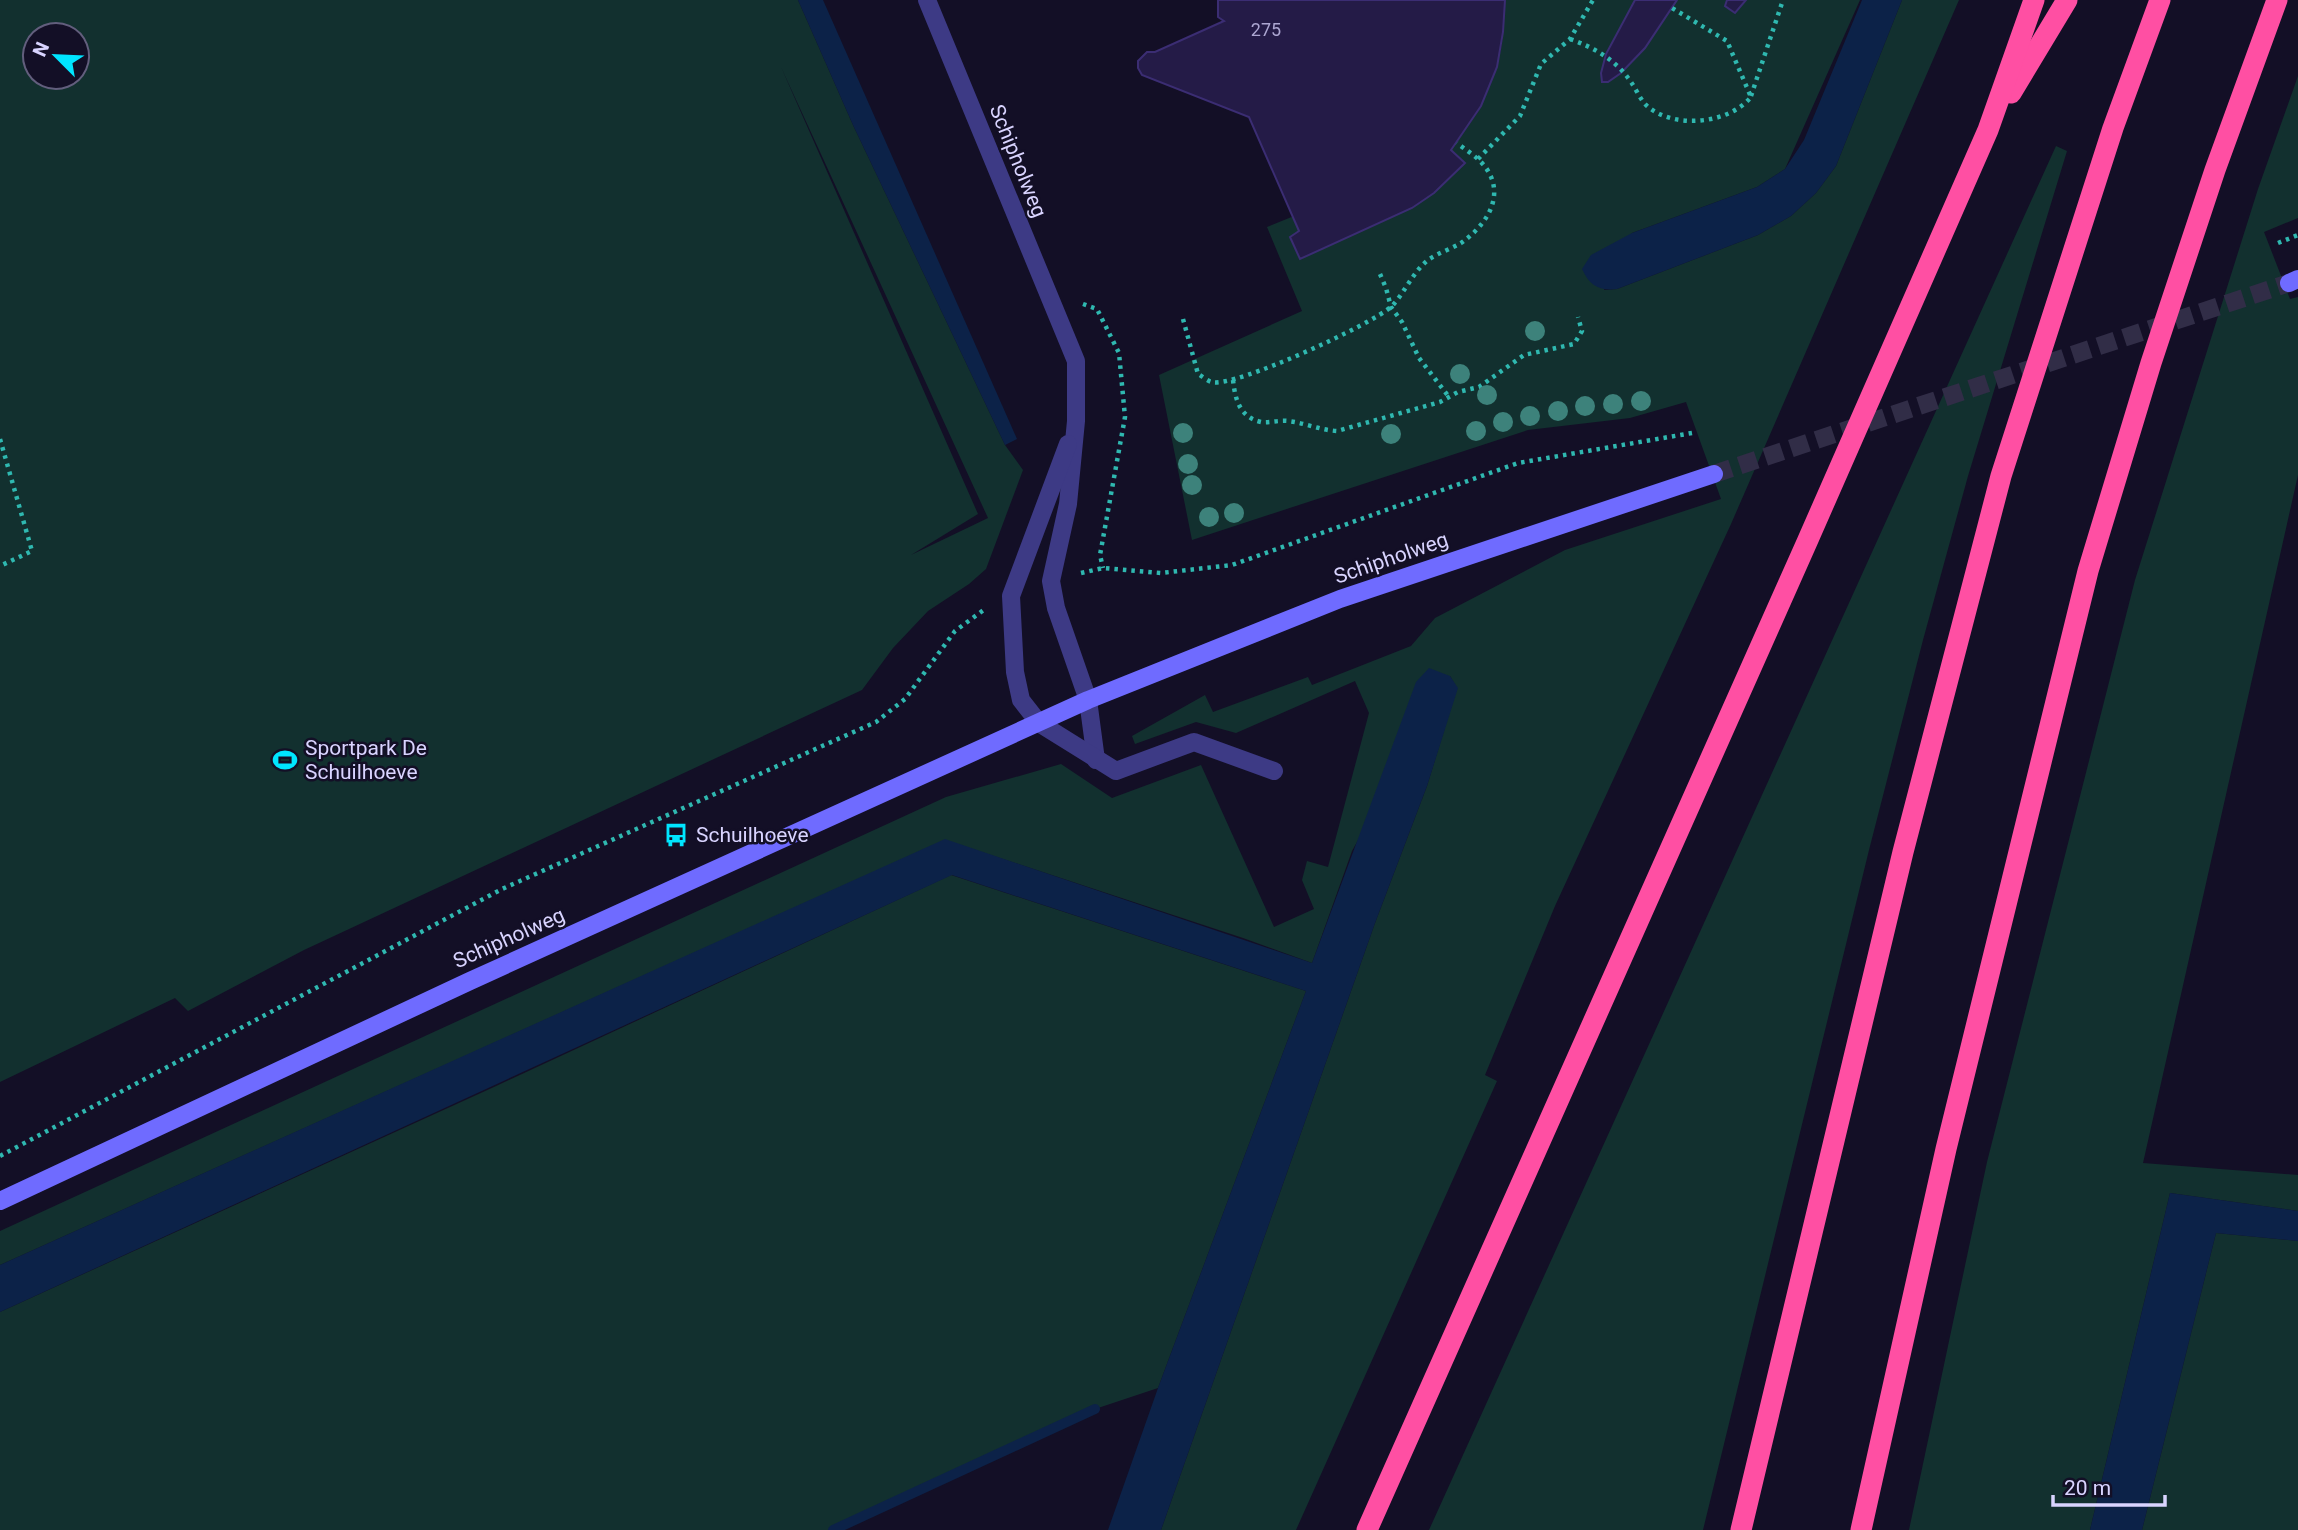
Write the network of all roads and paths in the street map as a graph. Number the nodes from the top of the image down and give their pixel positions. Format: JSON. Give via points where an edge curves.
{"nodes":[{"id":1,"x":928,"y":0,"type":"edge"},
{"id":2,"x":1593,"y":0,"type":"edge"},
{"id":3,"x":1783,"y":0,"type":"edge"},
{"id":4,"x":2034,"y":0,"type":"edge"},
{"id":5,"x":2067,"y":0,"type":"edge"},
{"id":6,"x":2160,"y":0,"type":"edge"},
{"id":7,"x":2277,"y":0,"type":"edge"},
{"id":8,"x":1672,"y":8,"type":"dead end"},
{"id":9,"x":1570,"y":38,"type":"junction"},
{"id":10,"x":1751,"y":97,"type":"junction"},
{"id":11,"x":1988,"y":130,"type":"junction"},
{"id":12,"x":1457,"y":143,"type":"dead end"},
{"id":13,"x":1478,"y":159,"type":"junction"},
{"id":14,"x":2298,"y":235,"type":"edge"},
{"id":15,"x":2278,"y":243,"type":"dead end"},
{"id":16,"x":1380,"y":274,"type":"dead end"},
{"id":17,"x":1391,"y":307,"type":"junction"},
{"id":18,"x":1578,"y":317,"type":"dead end"},
{"id":19,"x":1183,"y":319,"type":"dead end"},
{"id":20,"x":1233,"y":380,"type":"junction"},
{"id":21,"x":1449,"y":397,"type":"junction"},
{"id":22,"x":1076,"y":421,"type":"junction"},
{"id":23,"x":1692,"y":433,"type":"dead end"},
{"id":24,"x":0,"y":439,"type":"edge"},
{"id":25,"x":1714,"y":474,"type":"tunnel mouth"},
{"id":26,"x":0,"y":566,"type":"edge"},
{"id":27,"x":1051,"y":581,"type":"junction"},
{"id":28,"x":1012,"y":596,"type":"junction"},
{"id":29,"x":1088,"y":700,"type":"junction"},
{"id":30,"x":1039,"y":723,"type":"junction"},
{"id":31,"x":1096,"y":760,"type":"junction"},
{"id":32,"x":1274,"y":771,"type":"dead end"},
{"id":33,"x":0,"y":1156,"type":"edge"},
{"id":34,"x":0,"y":1201,"type":"edge"},
{"id":35,"x":1367,"y":1530,"type":"edge"},
{"id":36,"x":1741,"y":1530,"type":"edge"},
{"id":37,"x":1861,"y":1530,"type":"edge"}],
"edges":[{"from":1,"to":22,"type":"street","name":"Schipholweg","via":[[1076,360]]},
{"from":2,"to":9,"type":"path"},
{"from":3,"to":10,"type":"path"},
{"from":4,"to":11,"type":"highway"},
{"from":5,"to":11,"type":"highway"},
{"from":6,"to":36,"type":"highway","via":[[2113,128],[2001,476],[1903,852]]},
{"from":7,"to":37,"type":"highway","via":[[2168,312],[2088,571],[1945,1149]]},
{"from":8,"to":10,"type":"path","via":[[1727,41]]},
{"from":9,"to":10,"type":"path","via":[[1619,64],[1647,105],[1665,115],[1691,121],[1709,119],[1744,106]]},
{"from":9,"to":13,"type":"path","via":[[1541,64],[1520,116]]},
{"from":11,"to":35,"type":"highway"},
{"from":12,"to":13,"type":"path"},
{"from":13,"to":17,"type":"path","via":[[1494,186],[1488,216],[1462,242],[1418,270]]},
{"from":14,"to":15,"type":"path"},
{"from":16,"to":17,"type":"path"},
{"from":17,"to":20,"type":"path","via":[[1294,357]]},
{"from":17,"to":21,"type":"path","via":[[1419,358]]},
{"from":18,"to":21,"type":"path","via":[[1581,331],[1574,344],[1524,355],[1479,387]]},
{"from":19,"to":20,"type":"path","via":[[1198,374],[1213,383]]},
{"from":20,"to":21,"type":"path","via":[[1239,408],[1248,416],[1261,422],[1289,421],[1329,431]]},
{"from":22,"to":27,"type":"street","name":"Schipholweg","via":[[1068,504]]},
{"from":22,"to":28,"type":"street","name":"Schipholweg"},
{"from":23,"to":27,"type":"path","via":[[1518,463],[1232,565],[1161,573],[1103,568]]},
{"from":24,"to":26,"type":"path","via":[[32,551]]},
{"from":25,"to":29,"type":"main road","name":"Schipholweg","via":[[1340,598]]},
{"from":27,"to":29,"type":"street","name":"Schipholweg"},
{"from":28,"to":30,"type":"street","name":"Schipholweg","via":[[1015,672],[1021,700]]},
{"from":28,"to":33,"type":"path","via":[[955,631],[905,699],[876,722],[502,889]]},
{"from":29,"to":30,"type":"main road","name":"Schipholweg"},
{"from":29,"to":31,"type":"street"},
{"from":30,"to":31,"type":"street"},
{"from":30,"to":34,"type":"main road","name":"Schipholweg","via":[[482,975]]},
{"from":31,"to":32,"type":"street","via":[[1116,771],[1194,742]]}]}
